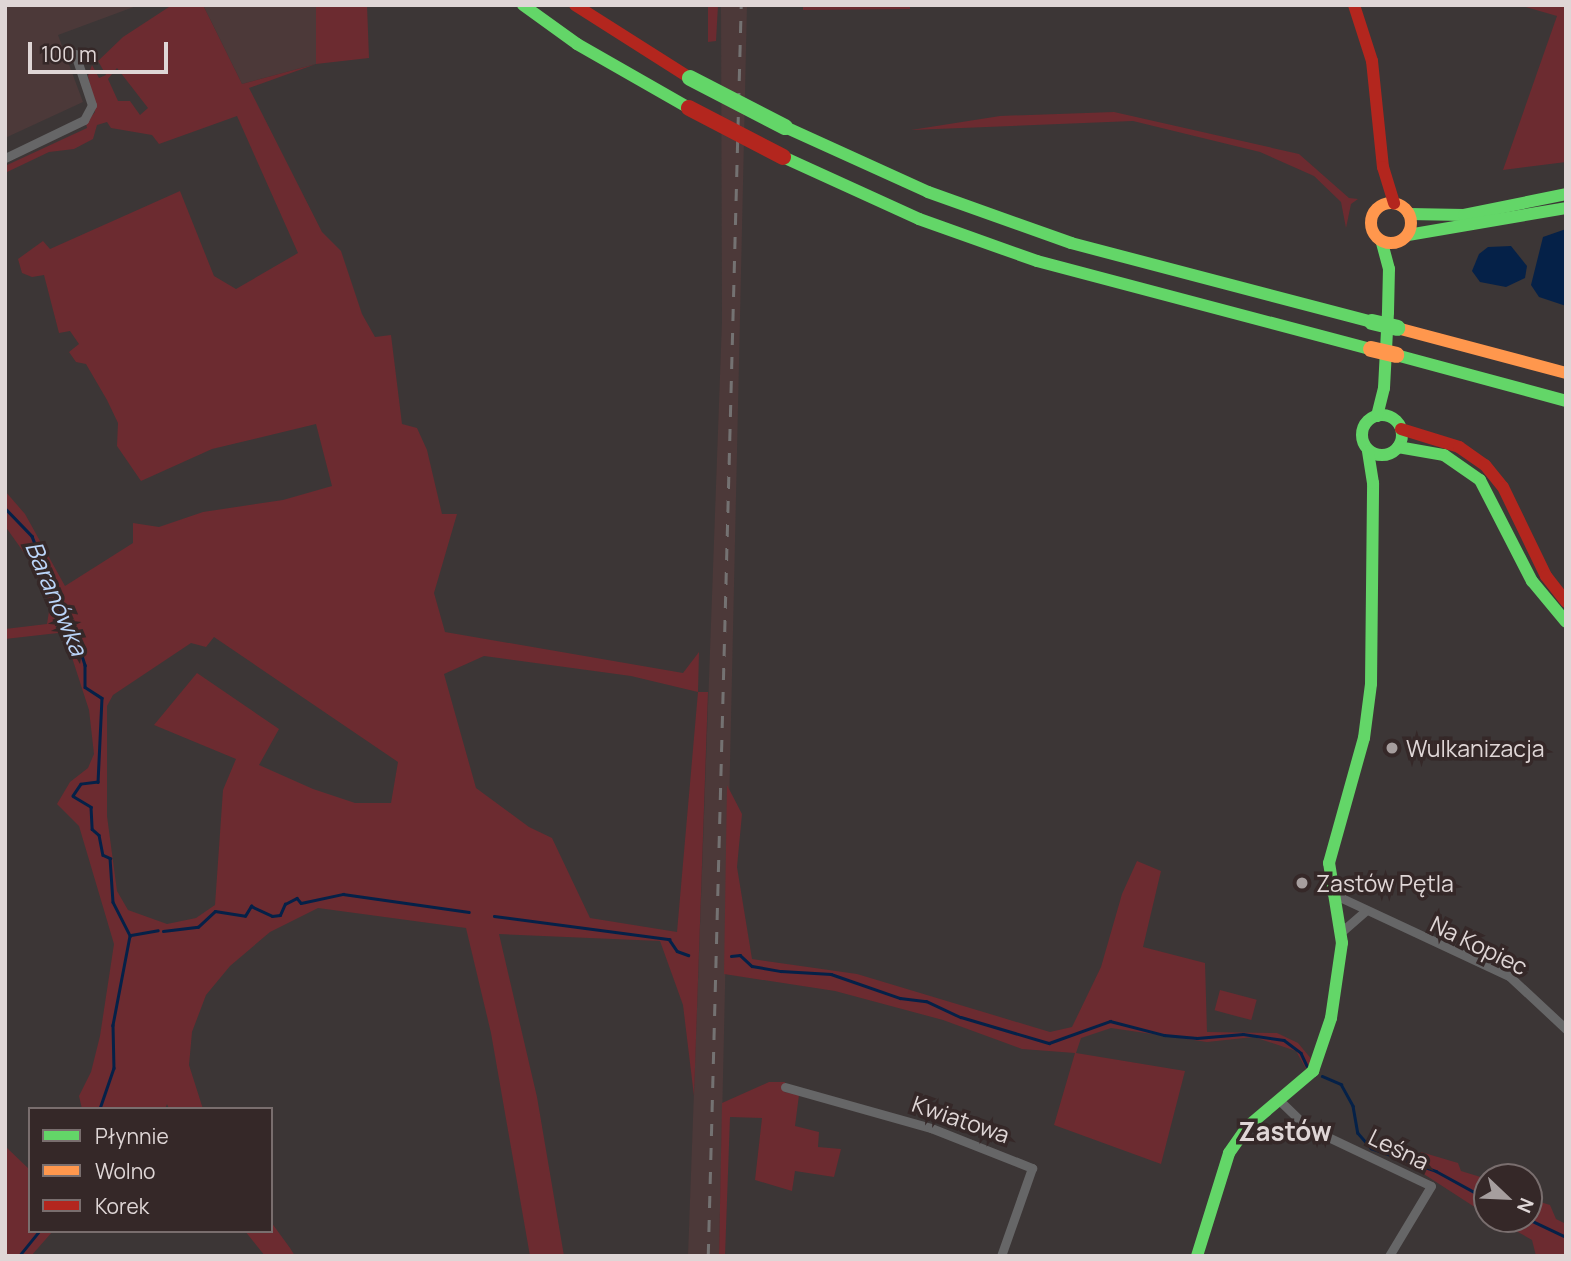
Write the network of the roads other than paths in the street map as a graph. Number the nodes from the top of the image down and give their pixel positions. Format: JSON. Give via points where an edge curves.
{"nodes":[{"id":1,"x":523,"y":5,"type":"edge"},
{"id":2,"x":575,"y":5,"type":"edge"},
{"id":3,"x":1354,"y":5,"type":"edge"},
{"id":4,"x":75,"y":54,"type":"dead end"},
{"id":5,"x":5,"y":158,"type":"edge"},
{"id":6,"x":1383,"y":167,"type":"junction"},
{"id":7,"x":1566,"y":194,"type":"edge"},
{"id":8,"x":1394,"y":203,"type":"junction"},
{"id":9,"x":1376,"y":208,"type":"junction"},
{"id":10,"x":1566,"y":208,"type":"edge"},
{"id":11,"x":1409,"y":214,"type":"junction"},
{"id":12,"x":1396,"y":240,"type":"junction"},
{"id":13,"x":1566,"y":373,"type":"edge"},
{"id":14,"x":1566,"y":401,"type":"edge"},
{"id":15,"x":1382,"y":416,"type":"junction"},
{"id":16,"x":1401,"y":429,"type":"junction"},
{"id":17,"x":1368,"y":451,"type":"junction"},
{"id":18,"x":1391,"y":451,"type":"junction"},
{"id":19,"x":1373,"y":483,"type":"junction"},
{"id":20,"x":1566,"y":602,"type":"edge"},
{"id":21,"x":1566,"y":622,"type":"edge"},
{"id":22,"x":1330,"y":893,"type":"junction"},
{"id":23,"x":1365,"y":911,"type":"junction"},
{"id":24,"x":1340,"y":933,"type":"junction"},
{"id":25,"x":1566,"y":1029,"type":"edge"},
{"id":26,"x":785,"y":1087,"type":"dead end"},
{"id":27,"x":1280,"y":1101,"type":"junction"},
{"id":28,"x":1001,"y":1256,"type":"edge"},
{"id":29,"x":1197,"y":1256,"type":"edge"},
{"id":30,"x":1389,"y":1256,"type":"edge"}],
"edges":[{"from":1,"to":14,"type":"main road","bridge":true,"via":[[577,44],[689,108],[919,219],[1037,261]]},
{"from":2,"to":13,"type":"main road","bridge":true,"via":[[690,78],[785,127],[928,191],[1058,239]]},
{"from":3,"to":6,"type":"main road","via":[[1378,93]]},
{"from":4,"to":5,"type":"street","via":[[92,105],[84,120]]},
{"from":6,"to":8,"type":"main road"},
{"from":6,"to":9,"type":"main road"},
{"from":7,"to":11,"type":"main road","via":[[1464,215]]},
{"from":8,"to":9,"type":"main road"},
{"from":8,"to":11,"type":"main road"},
{"from":9,"to":12,"type":"main road","via":[[1370,224]]},
{"from":10,"to":12,"type":"main road"},
{"from":11,"to":12,"type":"main road"},
{"from":12,"to":15,"type":"main road","via":[[1389,269]]},
{"from":15,"to":16,"type":"main road"},
{"from":15,"to":17,"type":"main road","via":[[1362,431]]},
{"from":16,"to":18,"type":"main road"},
{"from":16,"to":20,"type":"main road","via":[[1460,447],[1486,465],[1503,487],[1546,576]]},
{"from":17,"to":18,"type":"main road"},
{"from":17,"to":19,"type":"main road"},
{"from":18,"to":19,"type":"main road"},
{"from":18,"to":21,"type":"main road","via":[[1444,455],[1480,480],[1538,591]]},
{"from":19,"to":22,"type":"main road","via":[[1369,713],[1329,863]]},
{"from":22,"to":23,"type":"street","name":"Na Kopiec"},
{"from":22,"to":24,"type":"main road"},
{"from":23,"to":24,"type":"street"},
{"from":23,"to":25,"type":"street","name":"Na Kopiec","via":[[1509,976]]},
{"from":24,"to":27,"type":"main road","via":[[1342,955],[1322,1053],[1307,1079]]},
{"from":26,"to":28,"type":"street","name":"Kwiatowa","via":[[894,1116],[1032,1168]]},
{"from":27,"to":29,"type":"main road","via":[[1247,1127],[1229,1153]]},
{"from":27,"to":30,"type":"street","name":"Leśna","via":[[1307,1127],[1430,1186]]}]}
